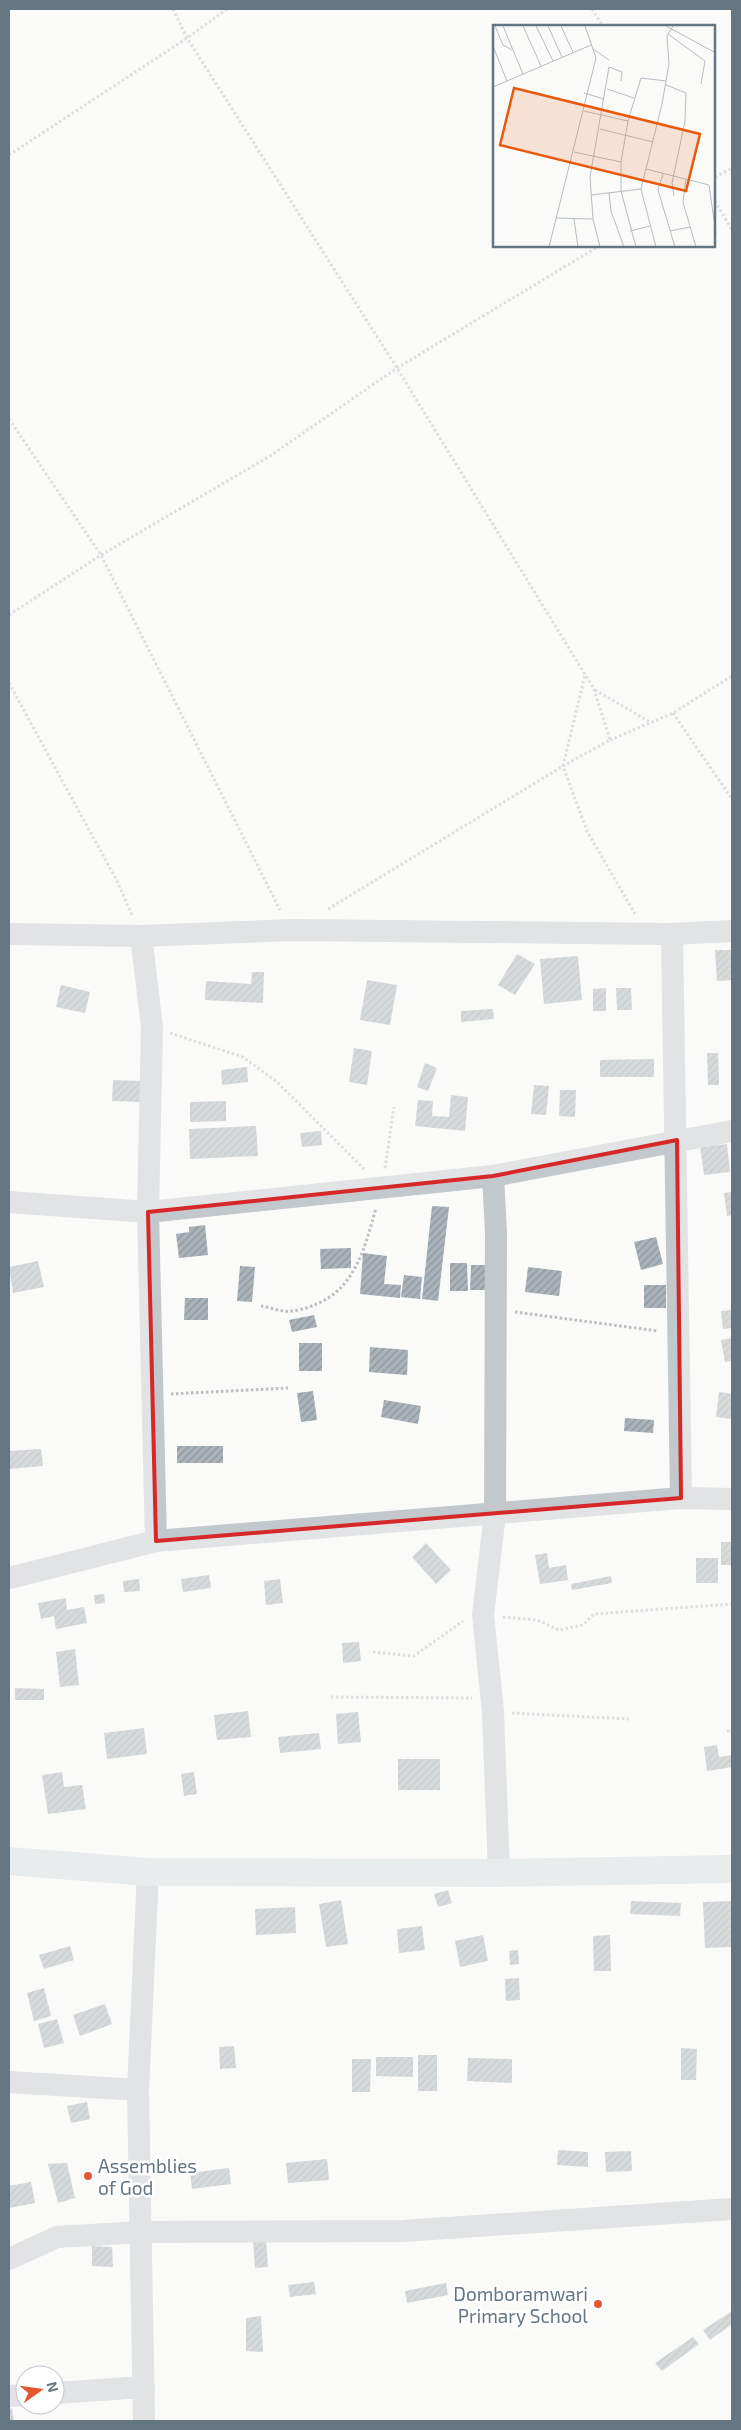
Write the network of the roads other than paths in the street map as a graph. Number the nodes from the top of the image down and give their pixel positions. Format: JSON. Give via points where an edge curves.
{"nodes":[{"id":1,"x":732,"y":931,"type":"edge"},
{"id":2,"x":9,"y":934,"type":"edge"},
{"id":3,"x":672,"y":934,"type":"junction"},
{"id":4,"x":141,"y":936,"type":"junction"},
{"id":5,"x":732,"y":1131,"type":"edge"},
{"id":6,"x":677,"y":1140,"type":"junction"},
{"id":7,"x":493,"y":1176,"type":"junction"},
{"id":8,"x":9,"y":1202,"type":"edge"},
{"id":9,"x":148,"y":1212,"type":"junction"},
{"id":10,"x":681,"y":1498,"type":"junction"},
{"id":11,"x":732,"y":1499,"type":"edge"},
{"id":12,"x":495,"y":1514,"type":"junction"},
{"id":13,"x":156,"y":1541,"type":"junction"},
{"id":14,"x":9,"y":1578,"type":"edge"},
{"id":15,"x":9,"y":1861,"type":"edge"},
{"id":16,"x":732,"y":1869,"type":"edge"},
{"id":17,"x":148,"y":1872,"type":"junction"},
{"id":18,"x":499,"y":1873,"type":"junction"},
{"id":19,"x":9,"y":2082,"type":"edge"},
{"id":20,"x":138,"y":2090,"type":"junction"},
{"id":21,"x":732,"y":2209,"type":"edge"},
{"id":22,"x":141,"y":2232,"type":"junction"},
{"id":23,"x":9,"y":2259,"type":"edge"},
{"id":24,"x":144,"y":2388,"type":"junction"},
{"id":25,"x":65,"y":2392,"type":"edge"},
{"id":26,"x":144,"y":2421,"type":"edge"}],
"edges":[{"from":1,"to":3,"type":"street"},
{"from":2,"to":4,"type":"street"},
{"from":3,"to":4,"type":"street","via":[[291,930]]},
{"from":3,"to":6,"type":"street"},
{"from":4,"to":9,"type":"street","via":[[152,1027]]},
{"from":5,"to":6,"type":"street"},
{"from":6,"to":7,"type":"street"},
{"from":6,"to":10,"type":"street"},
{"from":7,"to":9,"type":"street"},
{"from":7,"to":12,"type":"street","via":[[496,1233]]},
{"from":8,"to":9,"type":"street"},
{"from":9,"to":13,"type":"street"},
{"from":10,"to":11,"type":"street"},
{"from":10,"to":12,"type":"street"},
{"from":12,"to":13,"type":"street"},
{"from":12,"to":18,"type":"street","via":[[483,1615]]},
{"from":13,"to":14,"type":"street"},
{"from":15,"to":17,"type":"street"},
{"from":16,"to":18,"type":"street"},
{"from":17,"to":18,"type":"street"},
{"from":17,"to":20,"type":"street"},
{"from":19,"to":20,"type":"street"},
{"from":20,"to":22,"type":"street"},
{"from":21,"to":22,"type":"street","via":[[402,2231]]},
{"from":22,"to":23,"type":"street","via":[[57,2237]]},
{"from":22,"to":24,"type":"street"},
{"from":24,"to":25,"type":"street"},
{"from":24,"to":26,"type":"street"}]}
